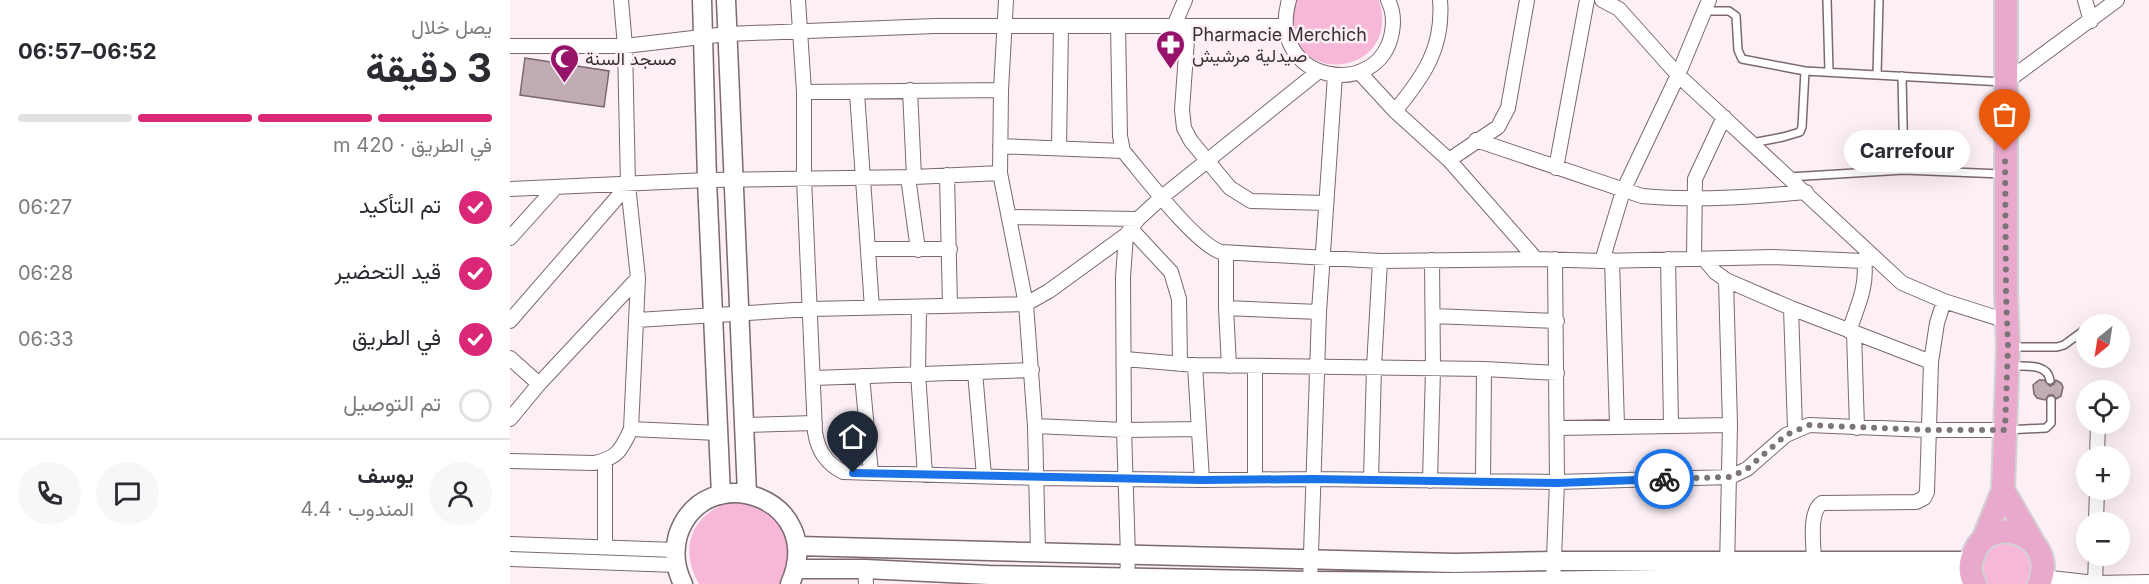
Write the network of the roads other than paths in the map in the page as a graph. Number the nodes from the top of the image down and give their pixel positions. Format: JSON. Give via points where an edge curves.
{"nodes":[{"id":1,"x":621,"y":0,"type":"edge"},
{"id":2,"x":702,"y":0,"type":"edge"},
{"id":3,"x":726,"y":0,"type":"edge"},
{"id":4,"x":798,"y":0,"type":"edge"},
{"id":5,"x":1006,"y":0,"type":"edge"},
{"id":6,"x":1185,"y":0,"type":"edge"},
{"id":7,"x":1289,"y":0,"type":"edge"},
{"id":8,"x":1440,"y":0,"type":"edge"},
{"id":9,"x":1527,"y":0,"type":"edge"},
{"id":10,"x":1587,"y":0,"type":"edge"},
{"id":11,"x":1602,"y":0,"type":"edge"},
{"id":12,"x":1827,"y":0,"type":"edge"},
{"id":13,"x":1879,"y":0,"type":"edge"},
{"id":14,"x":2006,"y":0,"type":"edge"},
{"id":15,"x":2085,"y":0,"type":"edge"},
{"id":16,"x":2117,"y":0,"type":"edge"},
{"id":17,"x":1394,"y":2,"type":"edge"},
{"id":18,"x":1707,"y":5,"type":"edge"},
{"id":19,"x":2091,"y":21,"type":"junction"},
{"id":20,"x":1060,"y":26,"type":"junction"},
{"id":21,"x":1118,"y":26,"type":"junction"},
{"id":22,"x":1174,"y":26,"type":"junction"},
{"id":23,"x":1188,"y":26,"type":"junction"},
{"id":24,"x":1285,"y":26,"type":"junction"},
{"id":25,"x":1004,"y":27,"type":"junction"},
{"id":26,"x":800,"y":32,"type":"junction"},
{"id":27,"x":727,"y":34,"type":"junction"},
{"id":28,"x":704,"y":36,"type":"junction"},
{"id":29,"x":510,"y":46,"type":"edge"},
{"id":30,"x":625,"y":46,"type":"junction"},
{"id":31,"x":1318,"y":71,"type":"junction"},
{"id":32,"x":1805,"y":71,"type":"junction"},
{"id":33,"x":1829,"y":71,"type":"junction"},
{"id":34,"x":1359,"y":72,"type":"junction"},
{"id":35,"x":1335,"y":75,"type":"junction"},
{"id":36,"x":1678,"y":75,"type":"junction"},
{"id":37,"x":1877,"y":75,"type":"junction"},
{"id":38,"x":1902,"y":76,"type":"junction"},
{"id":39,"x":2006,"y":82,"type":"junction"},
{"id":40,"x":910,"y":90,"type":"junction"},
{"id":41,"x":1001,"y":90,"type":"junction"},
{"id":42,"x":804,"y":92,"type":"junction"},
{"id":43,"x":857,"y":93,"type":"junction"},
{"id":44,"x":1395,"y":111,"type":"junction"},
{"id":45,"x":1724,"y":117,"type":"junction"},
{"id":46,"x":1476,"y":140,"type":"junction"},
{"id":47,"x":1752,"y":143,"type":"junction"},
{"id":48,"x":1000,"y":146,"type":"junction"},
{"id":49,"x":1059,"y":147,"type":"junction"},
{"id":50,"x":1123,"y":151,"type":"junction"},
{"id":51,"x":1449,"y":160,"type":"junction"},
{"id":52,"x":1208,"y":161,"type":"junction"},
{"id":53,"x":1556,"y":168,"type":"junction"},
{"id":54,"x":1904,"y":170,"type":"junction"},
{"id":55,"x":1000,"y":173,"type":"junction"},
{"id":56,"x":2005,"y":174,"type":"junction"},
{"id":57,"x":947,"y":175,"type":"junction"},
{"id":58,"x":864,"y":177,"type":"junction"},
{"id":59,"x":911,"y":177,"type":"junction"},
{"id":60,"x":1789,"y":177,"type":"junction"},
{"id":61,"x":804,"y":178,"type":"junction"},
{"id":62,"x":707,"y":180,"type":"junction"},
{"id":63,"x":733,"y":181,"type":"junction"},
{"id":64,"x":628,"y":185,"type":"junction"},
{"id":65,"x":555,"y":188,"type":"junction"},
{"id":66,"x":510,"y":189,"type":"edge"},
{"id":67,"x":1623,"y":191,"type":"junction"},
{"id":68,"x":1806,"y":192,"type":"junction"},
{"id":69,"x":1162,"y":197,"type":"junction"},
{"id":70,"x":1694,"y":198,"type":"junction"},
{"id":71,"x":1326,"y":203,"type":"junction"},
{"id":72,"x":1009,"y":217,"type":"junction"},
{"id":73,"x":1132,"y":227,"type":"junction"},
{"id":74,"x":510,"y":238,"type":"edge"},
{"id":75,"x":869,"y":249,"type":"junction"},
{"id":76,"x":950,"y":249,"type":"junction"},
{"id":77,"x":918,"y":250,"type":"junction"},
{"id":78,"x":1226,"y":254,"type":"junction"},
{"id":79,"x":1322,"y":257,"type":"junction"},
{"id":80,"x":1536,"y":259,"type":"junction"},
{"id":81,"x":1555,"y":259,"type":"junction"},
{"id":82,"x":1668,"y":259,"type":"junction"},
{"id":83,"x":1700,"y":259,"type":"junction"},
{"id":84,"x":1868,"y":259,"type":"junction"},
{"id":85,"x":1432,"y":260,"type":"junction"},
{"id":86,"x":1380,"y":261,"type":"junction"},
{"id":87,"x":1607,"y":261,"type":"junction"},
{"id":88,"x":638,"y":278,"type":"junction"},
{"id":89,"x":1726,"y":280,"type":"junction"},
{"id":90,"x":1944,"y":301,"type":"junction"},
{"id":91,"x":1026,"y":304,"type":"junction"},
{"id":92,"x":950,"y":306,"type":"junction"},
{"id":93,"x":919,"y":307,"type":"junction"},
{"id":94,"x":872,"y":308,"type":"junction"},
{"id":95,"x":1226,"y":308,"type":"junction"},
{"id":96,"x":1791,"y":308,"type":"junction"},
{"id":97,"x":811,"y":309,"type":"junction"},
{"id":98,"x":1319,"y":312,"type":"junction"},
{"id":99,"x":739,"y":313,"type":"junction"},
{"id":100,"x":713,"y":314,"type":"junction"},
{"id":101,"x":1434,"y":316,"type":"junction"},
{"id":102,"x":637,"y":320,"type":"junction"},
{"id":103,"x":510,"y":321,"type":"edge"},
{"id":104,"x":1557,"y":321,"type":"junction"},
{"id":105,"x":2007,"y":321,"type":"junction"},
{"id":106,"x":1852,"y":332,"type":"junction"},
{"id":107,"x":2076,"y":336,"type":"edge"},
{"id":108,"x":2008,"y":356,"type":"junction"},
{"id":109,"x":510,"y":358,"type":"edge"},
{"id":110,"x":1125,"y":358,"type":"junction"},
{"id":111,"x":1931,"y":362,"type":"junction"},
{"id":112,"x":1180,"y":364,"type":"junction"},
{"id":113,"x":1195,"y":365,"type":"junction"},
{"id":114,"x":1228,"y":366,"type":"junction"},
{"id":115,"x":1255,"y":366,"type":"junction"},
{"id":116,"x":1318,"y":367,"type":"junction"},
{"id":117,"x":1374,"y":368,"type":"junction"},
{"id":118,"x":1433,"y":369,"type":"junction"},
{"id":119,"x":1484,"y":369,"type":"junction"},
{"id":120,"x":1032,"y":370,"type":"junction"},
{"id":121,"x":975,"y":372,"type":"junction"},
{"id":122,"x":918,"y":373,"type":"junction"},
{"id":123,"x":1557,"y":373,"type":"junction"},
{"id":124,"x":862,"y":376,"type":"junction"},
{"id":125,"x":814,"y":378,"type":"junction"},
{"id":126,"x":2050,"y":380,"type":"dead end"},
{"id":127,"x":539,"y":384,"type":"junction"},
{"id":128,"x":2051,"y":400,"type":"dead end"},
{"id":129,"x":510,"y":419,"type":"edge"},
{"id":130,"x":815,"y":423,"type":"junction"},
{"id":131,"x":1730,"y":424,"type":"junction"},
{"id":132,"x":743,"y":425,"type":"junction"},
{"id":133,"x":1671,"y":425,"type":"junction"},
{"id":134,"x":1035,"y":426,"type":"junction"},
{"id":135,"x":1617,"y":426,"type":"junction"},
{"id":136,"x":1557,"y":428,"type":"junction"},
{"id":137,"x":1857,"y":428,"type":"junction"},
{"id":138,"x":631,"y":429,"type":"junction"},
{"id":139,"x":1199,"y":429,"type":"junction"},
{"id":140,"x":1795,"y":429,"type":"junction"},
{"id":141,"x":1124,"y":430,"type":"junction"},
{"id":142,"x":1928,"y":430,"type":"junction"},
{"id":143,"x":2005,"y":430,"type":"junction"},
{"id":144,"x":718,"y":433,"type":"junction"},
{"id":145,"x":510,"y":461,"type":"edge"},
{"id":146,"x":605,"y":461,"type":"junction"},
{"id":147,"x":871,"y":473,"type":"junction"},
{"id":148,"x":925,"y":475,"type":"junction"},
{"id":149,"x":984,"y":476,"type":"junction"},
{"id":150,"x":1730,"y":477,"type":"junction"},
{"id":151,"x":1037,"y":478,"type":"junction"},
{"id":152,"x":1126,"y":478,"type":"junction"},
{"id":153,"x":1255,"y":479,"type":"junction"},
{"id":154,"x":1313,"y":479,"type":"junction"},
{"id":155,"x":1202,"y":480,"type":"junction"},
{"id":156,"x":1371,"y":480,"type":"junction"},
{"id":157,"x":1483,"y":481,"type":"junction"},
{"id":158,"x":1430,"y":482,"type":"junction"},
{"id":159,"x":1557,"y":483,"type":"junction"},
{"id":160,"x":2003,"y":490,"type":"junction"},
{"id":161,"x":747,"y":494,"type":"junction"},
{"id":162,"x":721,"y":495,"type":"junction"},
{"id":163,"x":1983,"y":540,"type":"junction"},
{"id":164,"x":2034,"y":543,"type":"junction"},
{"id":165,"x":510,"y":544,"type":"edge"},
{"id":166,"x":604,"y":546,"type":"junction"},
{"id":167,"x":798,"y":546,"type":"junction"},
{"id":168,"x":1038,"y":553,"type":"junction"},
{"id":169,"x":1128,"y":556,"type":"junction"},
{"id":170,"x":676,"y":558,"type":"junction"},
{"id":171,"x":510,"y":559,"type":"edge"},
{"id":172,"x":1311,"y":559,"type":"junction"},
{"id":173,"x":1555,"y":561,"type":"junction"},
{"id":174,"x":1454,"y":563,"type":"junction"},
{"id":175,"x":2096,"y":566,"type":"edge"},
{"id":176,"x":1727,"y":575,"type":"edge"},
{"id":177,"x":1813,"y":575,"type":"edge"},
{"id":178,"x":1973,"y":575,"type":"edge"},
{"id":179,"x":794,"y":577,"type":"edge"},
{"id":180,"x":865,"y":577,"type":"edge"},
{"id":181,"x":989,"y":580,"type":"edge"},
{"id":182,"x":1127,"y":580,"type":"edge"},
{"id":183,"x":2041,"y":580,"type":"edge"},
{"id":184,"x":1553,"y":582,"type":"edge"},
{"id":185,"x":2149,"y":582,"type":"edge"},
{"id":186,"x":1310,"y":583,"type":"edge"},
{"id":187,"x":1452,"y":583,"type":"edge"},
{"id":188,"x":683,"y":584,"type":"edge"},
{"id":189,"x":2095,"y":584,"type":"edge"}],
"edges":[{"from":1,"to":30,"type":"street"},
{"from":2,"to":28,"type":"street"},
{"from":3,"to":27,"type":"street"},
{"from":4,"to":26,"type":"street"},
{"from":5,"to":25,"type":"street"},
{"from":6,"to":22,"type":"street"},
{"from":7,"to":24,"type":"street"},
{"from":8,"to":44,"type":"street","via":[[1437,46],[1424,72]]},
{"from":9,"to":46,"type":"street","via":[[1508,108],[1498,127]]},
{"from":10,"to":53,"type":"street"},
{"from":11,"to":36,"type":"street","via":[[1619,9]]},
{"from":12,"to":33,"type":"lane"},
{"from":13,"to":37,"type":"lane"},
{"from":14,"to":39,"type":"main road"},
{"from":15,"to":19,"type":"street"},
{"from":16,"to":19,"type":"street"},
{"from":17,"to":34,"type":"street","via":[[1394,22],[1384,52]]},
{"from":18,"to":32,"type":"lane","via":[[1736,16],[1742,58]]},
{"from":18,"to":36,"type":"street"},
{"from":19,"to":39,"type":"street"},
{"from":20,"to":21,"type":"street"},
{"from":20,"to":25,"type":"street"},
{"from":20,"to":49,"type":"street"},
{"from":21,"to":22,"type":"street"},
{"from":21,"to":50,"type":"street"},
{"from":22,"to":23,"type":"street"},
{"from":23,"to":24,"type":"street"},
{"from":23,"to":52,"type":"street","via":[[1184,128]]},
{"from":24,"to":31,"type":"street","via":[[1290,45],[1299,58]]},
{"from":25,"to":26,"type":"street"},
{"from":25,"to":41,"type":"street"},
{"from":26,"to":27,"type":"street"},
{"from":26,"to":42,"type":"street"},
{"from":27,"to":28,"type":"street"},
{"from":27,"to":63,"type":"street"},
{"from":28,"to":30,"type":"street"},
{"from":28,"to":62,"type":"street"},
{"from":29,"to":30,"type":"street"},
{"from":30,"to":64,"type":"street"},
{"from":31,"to":35,"type":"street"},
{"from":31,"to":52,"type":"street"},
{"from":32,"to":33,"type":"lane"},
{"from":32,"to":47,"type":"lane","via":[[1800,132]]},
{"from":33,"to":37,"type":"lane"},
{"from":34,"to":35,"type":"street"},
{"from":34,"to":44,"type":"street"},
{"from":35,"to":71,"type":"street"},
{"from":36,"to":45,"type":"street"},
{"from":36,"to":67,"type":"street"},
{"from":37,"to":38,"type":"lane"},
{"from":38,"to":39,"type":"lane"},
{"from":38,"to":54,"type":"lane"},
{"from":39,"to":56,"type":"main road"},
{"from":40,"to":41,"type":"street"},
{"from":40,"to":43,"type":"street"},
{"from":40,"to":59,"type":"street"},
{"from":41,"to":48,"type":"street"},
{"from":42,"to":43,"type":"street"},
{"from":42,"to":61,"type":"street"},
{"from":43,"to":58,"type":"street"},
{"from":44,"to":51,"type":"street"},
{"from":45,"to":47,"type":"street"},
{"from":45,"to":70,"type":"street","via":[[1695,179]]},
{"from":46,"to":51,"type":"street"},
{"from":46,"to":53,"type":"street"},
{"from":47,"to":60,"type":"street"},
{"from":48,"to":49,"type":"street"},
{"from":48,"to":55,"type":"street"},
{"from":49,"to":50,"type":"street"},
{"from":50,"to":69,"type":"street"},
{"from":51,"to":80,"type":"street"},
{"from":52,"to":69,"type":"street"},
{"from":52,"to":71,"type":"street","via":[[1230,188],[1251,201]]},
{"from":53,"to":67,"type":"street"},
{"from":54,"to":56,"type":"lane"},
{"from":54,"to":60,"type":"lane"},
{"from":55,"to":57,"type":"street"},
{"from":55,"to":72,"type":"street"},
{"from":56,"to":105,"type":"main road"},
{"from":57,"to":59,"type":"street"},
{"from":57,"to":76,"type":"street"},
{"from":58,"to":59,"type":"street"},
{"from":58,"to":61,"type":"street"},
{"from":58,"to":75,"type":"street"},
{"from":59,"to":77,"type":"street"},
{"from":60,"to":68,"type":"street"},
{"from":61,"to":63,"type":"street"},
{"from":61,"to":97,"type":"street"},
{"from":62,"to":63,"type":"street"},
{"from":62,"to":64,"type":"street"},
{"from":62,"to":100,"type":"street"},
{"from":63,"to":99,"type":"street"},
{"from":64,"to":65,"type":"street"},
{"from":64,"to":88,"type":"street"},
{"from":64,"to":103,"type":"street"},
{"from":65,"to":66,"type":"street"},
{"from":65,"to":74,"type":"street"},
{"from":67,"to":70,"type":"street","via":[[1651,197]]},
{"from":67,"to":87,"type":"street"},
{"from":68,"to":70,"type":"street"},
{"from":68,"to":84,"type":"street"},
{"from":69,"to":73,"type":"street"},
{"from":69,"to":78,"type":"street","via":[[1206,244]]},
{"from":70,"to":83,"type":"street"},
{"from":71,"to":79,"type":"street"},
{"from":72,"to":73,"type":"street"},
{"from":72,"to":91,"type":"street"},
{"from":73,"to":91,"type":"street"},
{"from":73,"to":110,"type":"street","via":[[1124,277]]},
{"from":73,"to":112,"type":"street","via":[[1171,272],[1179,299]]},
{"from":75,"to":77,"type":"street"},
{"from":75,"to":94,"type":"street"},
{"from":76,"to":77,"type":"street"},
{"from":76,"to":92,"type":"street"},
{"from":78,"to":79,"type":"street"},
{"from":78,"to":95,"type":"street"},
{"from":79,"to":86,"type":"street"},
{"from":79,"to":98,"type":"street"},
{"from":80,"to":81,"type":"street"},
{"from":80,"to":85,"type":"street"},
{"from":81,"to":87,"type":"street"},
{"from":81,"to":104,"type":"street"},
{"from":82,"to":83,"type":"street"},
{"from":82,"to":87,"type":"street"},
{"from":82,"to":133,"type":"street"},
{"from":83,"to":84,"type":"street"},
{"from":83,"to":89,"type":"street"},
{"from":84,"to":90,"type":"street","via":[[1902,283]]},
{"from":84,"to":106,"type":"street"},
{"from":85,"to":86,"type":"street"},
{"from":85,"to":101,"type":"street"},
{"from":86,"to":117,"type":"street"},
{"from":87,"to":135,"type":"street"},
{"from":88,"to":102,"type":"street"},
{"from":88,"to":127,"type":"street"},
{"from":89,"to":96,"type":"street"},
{"from":89,"to":131,"type":"street"},
{"from":90,"to":105,"type":"street"},
{"from":90,"to":111,"type":"street"},
{"from":91,"to":92,"type":"street"},
{"from":91,"to":120,"type":"street"},
{"from":92,"to":93,"type":"street"},
{"from":93,"to":94,"type":"street"},
{"from":93,"to":122,"type":"street"},
{"from":94,"to":97,"type":"street"},
{"from":95,"to":98,"type":"street"},
{"from":95,"to":114,"type":"street"},
{"from":96,"to":106,"type":"street"},
{"from":96,"to":140,"type":"street"},
{"from":97,"to":99,"type":"street"},
{"from":97,"to":125,"type":"street"},
{"from":98,"to":116,"type":"street"},
{"from":99,"to":100,"type":"street"},
{"from":99,"to":132,"type":"street"},
{"from":100,"to":102,"type":"street"},
{"from":100,"to":144,"type":"street"},
{"from":101,"to":104,"type":"street"},
{"from":101,"to":118,"type":"street"},
{"from":102,"to":138,"type":"street"},
{"from":104,"to":123,"type":"street"},
{"from":105,"to":108,"type":"main road"},
{"from":106,"to":111,"type":"street"},
{"from":106,"to":137,"type":"street"},
{"from":107,"to":108,"type":"lane","via":[[2064,345]]},
{"from":108,"to":126,"type":"lane","via":[[2044,369]]},
{"from":108,"to":143,"type":"main road"},
{"from":109,"to":127,"type":"street"},
{"from":110,"to":112,"type":"street"},
{"from":110,"to":141,"type":"street"},
{"from":111,"to":142,"type":"street"},
{"from":112,"to":113,"type":"street"},
{"from":113,"to":114,"type":"street"},
{"from":113,"to":139,"type":"street"},
{"from":114,"to":115,"type":"street"},
{"from":115,"to":116,"type":"street"},
{"from":115,"to":153,"type":"street"},
{"from":116,"to":117,"type":"street"},
{"from":116,"to":154,"type":"street"},
{"from":117,"to":118,"type":"street"},
{"from":117,"to":156,"type":"street"},
{"from":118,"to":119,"type":"street"},
{"from":118,"to":158,"type":"street"},
{"from":119,"to":123,"type":"street"},
{"from":119,"to":157,"type":"street"},
{"from":120,"to":121,"type":"street"},
{"from":120,"to":134,"type":"street"},
{"from":121,"to":122,"type":"street"},
{"from":121,"to":149,"type":"street"},
{"from":122,"to":124,"type":"street"},
{"from":122,"to":148,"type":"street"},
{"from":123,"to":136,"type":"street"},
{"from":124,"to":125,"type":"street"},
{"from":124,"to":147,"type":"street"},
{"from":125,"to":130,"type":"street"},
{"from":127,"to":129,"type":"street"},
{"from":128,"to":143,"type":"lane","via":[[2051,423],[2046,428]]},
{"from":130,"to":132,"type":"street"},
{"from":130,"to":147,"type":"street","via":[[820,450],[830,464],[848,473]]},
{"from":131,"to":133,"type":"street"},
{"from":131,"to":150,"type":"street"},
{"from":132,"to":161,"type":"street"},
{"from":133,"to":135,"type":"street"},
{"from":134,"to":141,"type":"street"},
{"from":134,"to":151,"type":"street"},
{"from":135,"to":136,"type":"street"},
{"from":136,"to":159,"type":"street"},
{"from":137,"to":140,"type":"street","via":[[1809,425]]},
{"from":137,"to":142,"type":"street"},
{"from":138,"to":144,"type":"street"},
{"from":138,"to":146,"type":"street","via":[[620,451]]},
{"from":139,"to":141,"type":"street"},
{"from":139,"to":155,"type":"street"},
{"from":140,"to":150,"type":"street","via":[[1747,469]]},
{"from":141,"to":152,"type":"street"},
{"from":142,"to":143,"type":"street"},
{"from":142,"to":177,"type":"street","via":[[1928,486],[1924,498],[1909,502],[1833,501],[1818,505],[1814,514]]},
{"from":143,"to":160,"type":"main road"},
{"from":144,"to":162,"type":"street"},
{"from":145,"to":146,"type":"street"},
{"from":146,"to":166,"type":"street"},
{"from":147,"to":148,"type":"street"},
{"from":148,"to":149,"type":"street"},
{"from":149,"to":151,"type":"street"},
{"from":150,"to":159,"type":"street"},
{"from":150,"to":176,"type":"street"},
{"from":151,"to":152,"type":"street"},
{"from":151,"to":168,"type":"street"},
{"from":152,"to":155,"type":"street"},
{"from":152,"to":169,"type":"street"},
{"from":153,"to":154,"type":"street"},
{"from":153,"to":155,"type":"street"},
{"from":154,"to":156,"type":"street"},
{"from":154,"to":172,"type":"street"},
{"from":156,"to":158,"type":"street"},
{"from":157,"to":158,"type":"street"},
{"from":157,"to":159,"type":"street"},
{"from":159,"to":173,"type":"street"},
{"from":160,"to":163,"type":"main road"},
{"from":160,"to":164,"type":"main road"},
{"from":161,"to":162,"type":"street"},
{"from":161,"to":167,"type":"street","via":[[775,507],[786,518]]},
{"from":162,"to":170,"type":"street","via":[[691,513],[681,527]]},
{"from":163,"to":164,"type":"main road","via":[[2003,531],[2015,532]]},
{"from":163,"to":178,"type":"main road","via":[[1977,546]]},
{"from":164,"to":183,"type":"main road","via":[[2043,565]]},
{"from":165,"to":166,"type":"street"},
{"from":166,"to":170,"type":"street"},
{"from":167,"to":168,"type":"street"},
{"from":167,"to":179,"type":"street"},
{"from":168,"to":169,"type":"street"},
{"from":169,"to":172,"type":"street"},
{"from":169,"to":182,"type":"street"},
{"from":170,"to":171,"type":"street"},
{"from":170,"to":188,"type":"street"},
{"from":172,"to":174,"type":"street"},
{"from":172,"to":186,"type":"street"},
{"from":173,"to":174,"type":"street"},
{"from":173,"to":176,"type":"street"},
{"from":173,"to":184,"type":"street"},
{"from":174,"to":187,"type":"street"},
{"from":175,"to":189,"type":"street"},
{"from":176,"to":177,"type":"street"},
{"from":176,"to":184,"type":"street"},
{"from":177,"to":178,"type":"street"},
{"from":179,"to":180,"type":"street"},
{"from":180,"to":181,"type":"street"},
{"from":181,"to":182,"type":"street"},
{"from":182,"to":186,"type":"street"},
{"from":183,"to":189,"type":"street"},
{"from":184,"to":187,"type":"street"},
{"from":185,"to":189,"type":"street"},
{"from":186,"to":187,"type":"street"}]}
